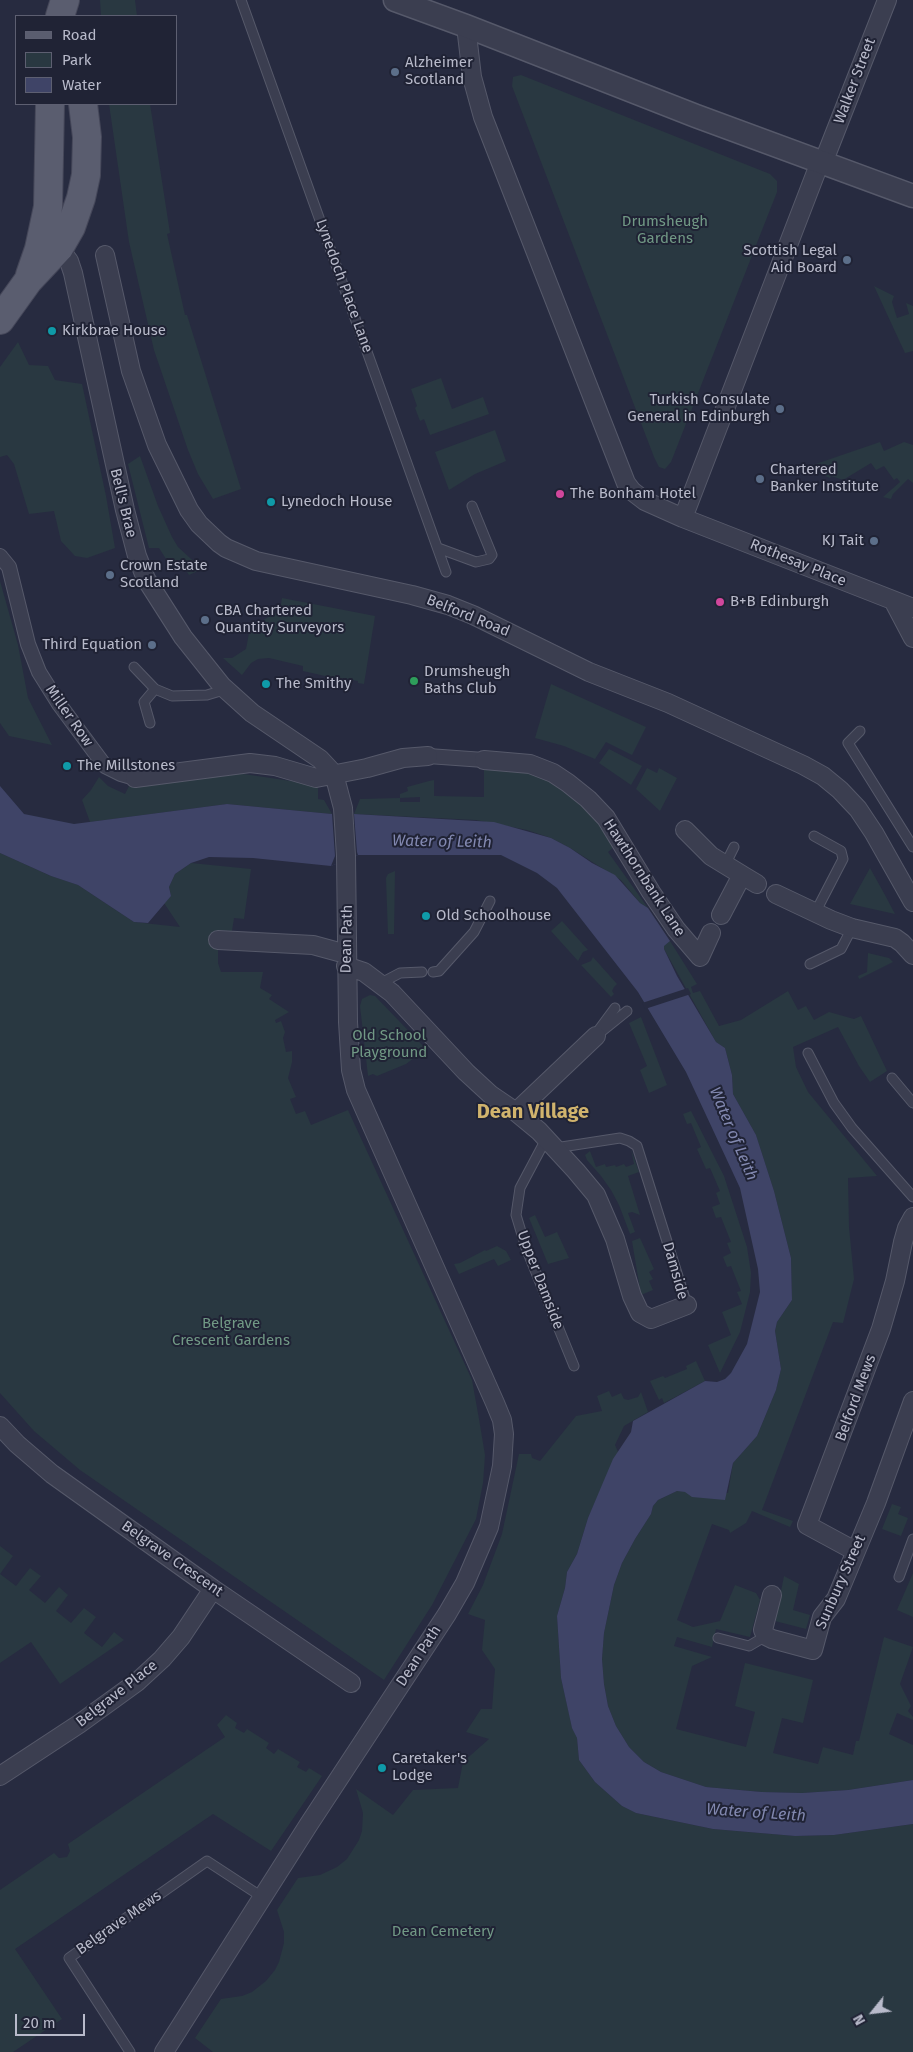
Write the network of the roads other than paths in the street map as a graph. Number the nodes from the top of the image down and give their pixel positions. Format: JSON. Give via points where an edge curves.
{"nodes":[{"id":1,"x":65,"y":0,"type":"edge"},
{"id":2,"x":241,"y":0,"type":"edge"},
{"id":3,"x":395,"y":0,"type":"edge"},
{"id":4,"x":887,"y":0,"type":"edge"},
{"id":5,"x":60,"y":15,"type":"edge"},
{"id":6,"x":69,"y":15,"type":"edge"},
{"id":7,"x":466,"y":26,"type":"junction"},
{"id":8,"x":50,"y":105,"type":"edge"},
{"id":9,"x":83,"y":105,"type":"edge"},
{"id":10,"x":822,"y":162,"type":"junction"},
{"id":11,"x":913,"y":196,"type":"edge"},
{"id":12,"x":59,"y":248,"type":"junction"},
{"id":13,"x":105,"y":255,"type":"dead end"},
{"id":14,"x":28,"y":281,"type":"junction"},
{"id":15,"x":0,"y":320,"type":"edge"},
{"id":16,"x":472,"y":506,"type":"dead end"},
{"id":17,"x":683,"y":518,"type":"junction"},
{"id":18,"x":438,"y":548,"type":"junction"},
{"id":19,"x":0,"y":556,"type":"edge"},
{"id":20,"x":446,"y":572,"type":"dead end"},
{"id":21,"x":893,"y":600,"type":"junction"},
{"id":22,"x":913,"y":608,"type":"edge"},
{"id":23,"x":913,"y":638,"type":"edge"},
{"id":24,"x":134,"y":667,"type":"dead end"},
{"id":25,"x":222,"y":686,"type":"junction"},
{"id":26,"x":155,"y":689,"type":"junction"},
{"id":27,"x":150,"y":722,"type":"dead end"},
{"id":28,"x":860,"y":731,"type":"dead end"},
{"id":29,"x":428,"y":756,"type":"joint"},
{"id":30,"x":484,"y":760,"type":"joint"},
{"id":31,"x":334,"y":774,"type":"junction"},
{"id":32,"x":135,"y":778,"type":"joint"},
{"id":33,"x":686,"y":828,"type":"dead end"},
{"id":34,"x":814,"y":836,"type":"dead end"},
{"id":35,"x":734,"y":846,"type":"dead end"},
{"id":36,"x":913,"y":847,"type":"edge"},
{"id":37,"x":725,"y":865,"type":"junction"},
{"id":38,"x":776,"y":894,"type":"dead end"},
{"id":39,"x":490,"y":901,"type":"dead end"},
{"id":40,"x":913,"y":902,"type":"edge"},
{"id":41,"x":815,"y":913,"type":"junction"},
{"id":42,"x":721,"y":915,"type":"dead end"},
{"id":43,"x":852,"y":928,"type":"junction"},
{"id":44,"x":711,"y":933,"type":"dead end"},
{"id":45,"x":218,"y":940,"type":"dead end"},
{"id":46,"x":913,"y":955,"type":"edge"},
{"id":47,"x":346,"y":960,"type":"junction"},
{"id":48,"x":810,"y":964,"type":"dead end"},
{"id":49,"x":422,"y":972,"type":"dead end"},
{"id":50,"x":432,"y":972,"type":"dead end"},
{"id":51,"x":381,"y":983,"type":"junction"},
{"id":52,"x":615,"y":1008,"type":"dead end"},
{"id":53,"x":627,"y":1012,"type":"dead end"},
{"id":54,"x":596,"y":1036,"type":"junction"},
{"id":55,"x":808,"y":1053,"type":"dead end"},
{"id":56,"x":892,"y":1078,"type":"dead end"},
{"id":57,"x":913,"y":1103,"type":"edge"},
{"id":58,"x":516,"y":1112,"type":"junction"},
{"id":59,"x":550,"y":1144,"type":"junction"},
{"id":60,"x":913,"y":1197,"type":"edge"},
{"id":61,"x":913,"y":1217,"type":"edge"},
{"id":62,"x":687,"y":1305,"type":"joint"},
{"id":63,"x":574,"y":1366,"type":"dead end"},
{"id":64,"x":913,"y":1401,"type":"edge"},
{"id":65,"x":0,"y":1426,"type":"edge"},
{"id":66,"x":913,"y":1539,"type":"edge"},
{"id":67,"x":855,"y":1551,"type":"junction"},
{"id":68,"x":899,"y":1577,"type":"dead end"},
{"id":69,"x":212,"y":1589,"type":"junction"},
{"id":70,"x":772,"y":1595,"type":"dead end"},
{"id":71,"x":766,"y":1636,"type":"junction"},
{"id":72,"x":718,"y":1638,"type":"dead end"},
{"id":73,"x":352,"y":1683,"type":"dead end"},
{"id":74,"x":0,"y":1776,"type":"edge"},
{"id":75,"x":262,"y":1897,"type":"junction"},
{"id":76,"x":130,"y":2052,"type":"edge"},
{"id":77,"x":164,"y":2052,"type":"edge"}],
"edges":[{"from":1,"to":5,"type":"main road"},
{"from":1,"to":6,"type":"main road"},
{"from":2,"to":18,"type":"lane","name":"Lynedoch Place Lane"},
{"from":3,"to":7,"type":"street"},
{"from":4,"to":10,"type":"street","name":"Walker Street"},
{"from":7,"to":10,"type":"street"},
{"from":7,"to":17,"type":"street","via":[[472,76],[483,117],[622,477],[640,498]]},
{"from":8,"to":14,"type":"main road","via":[[48,207]]},
{"from":9,"to":12,"type":"main road","via":[[86,175],[73,220]]},
{"from":10,"to":11,"type":"street"},
{"from":10,"to":17,"type":"street"},
{"from":12,"to":14,"type":"main road"},
{"from":12,"to":25,"type":"street","name":"Bell's Brae","via":[[73,273],[137,556],[146,579],[167,612],[204,666]]},
{"from":13,"to":40,"type":"street","name":"Belford Road","via":[[131,371],[157,445],[188,510],[219,543],[256,561],[448,605],[589,672],[668,703],[804,764],[840,790],[858,809]]},
{"from":14,"to":15,"type":"main road"},
{"from":16,"to":18,"type":"lane","via":[[492,555],[489,559],[476,562]]},
{"from":17,"to":21,"type":"street","name":"Rothesay Place"},
{"from":18,"to":20,"type":"lane","name":"Lynedoch Place Lane"},
{"from":19,"to":32,"type":"street","name":"Miller Row","via":[[9,567],[28,644],[39,672],[105,766]]},
{"from":21,"to":22,"type":"street","name":"Rothesay Place"},
{"from":21,"to":23,"type":"street"},
{"from":24,"to":26,"type":"lane"},
{"from":25,"to":26,"type":"lane","via":[[212,694],[197,696],[172,696]]},
{"from":25,"to":31,"type":"street","name":"Bell's Brae","via":[[252,713],[316,756]]},
{"from":26,"to":27,"type":"lane","via":[[144,702]]},
{"from":28,"to":36,"type":"lane","via":[[848,743]]},
{"from":29,"to":30,"type":"street","name":"Hawthornbank Lane"},
{"from":29,"to":31,"type":"street","name":"Hawthornbank Lane","via":[[403,758]]},
{"from":30,"to":44,"type":"street","name":"Hawthornbank Lane","via":[[530,764],[568,782],[606,818],[676,929],[700,957]]},
{"from":31,"to":32,"type":"street","name":"Miller Row","via":[[316,778],[275,766],[250,763]]},
{"from":31,"to":47,"type":"street","name":"Dean Path","via":[[341,800],[347,871]]},
{"from":33,"to":37,"type":"street","via":[[707,853]]},
{"from":34,"to":41,"type":"lane","via":[[841,851],[843,860]]},
{"from":35,"to":37,"type":"lane"},
{"from":37,"to":42,"type":"street","via":[[749,879]]},
{"from":38,"to":41,"type":"street"},
{"from":39,"to":50,"type":"lane","via":[[474,932],[440,971]]},
{"from":41,"to":43,"type":"street"},
{"from":43,"to":46,"type":"street","via":[[889,936],[902,943]]},
{"from":43,"to":48,"type":"lane","via":[[841,949]]},
{"from":45,"to":47,"type":"street","name":"Damside","via":[[313,945]]},
{"from":47,"to":51,"type":"street","name":"Damside"},
{"from":47,"to":75,"type":"street","name":"Dean Path","via":[[351,1070],[361,1104],[502,1420],[504,1450],[489,1527],[474,1564],[447,1614]]},
{"from":49,"to":51,"type":"lane","via":[[400,973]]},
{"from":51,"to":58,"type":"street","name":"Damside","via":[[466,1072]]},
{"from":52,"to":54,"type":"lane"},
{"from":53,"to":54,"type":"lane"},
{"from":54,"to":58,"type":"street"},
{"from":55,"to":60,"type":"lane","via":[[834,1103],[852,1128]]},
{"from":56,"to":57,"type":"lane"},
{"from":58,"to":59,"type":"street","name":"Damside"},
{"from":59,"to":62,"type":"street","name":"Damside","via":[[587,1184],[602,1207],[640,1313],[651,1319]]},
{"from":59,"to":62,"type":"lane","name":"Damside","via":[[620,1138],[637,1146]]},
{"from":59,"to":63,"type":"lane","name":"Upper Damside","via":[[520,1188],[516,1215]]},
{"from":61,"to":67,"type":"street","name":"Belford Mews","via":[[903,1242],[882,1328],[807,1525]]},
{"from":64,"to":67,"type":"street","name":"Sunbury Street"},
{"from":65,"to":69,"type":"street","name":"Belgrave Crescent","via":[[52,1474]]},
{"from":66,"to":68,"type":"lane"},
{"from":67,"to":71,"type":"street","name":"Sunbury Street","via":[[836,1599],[822,1617],[813,1650]]},
{"from":69,"to":73,"type":"street","name":"Belgrave Crescent"},
{"from":69,"to":74,"type":"street","name":"Belgrave Place","via":[[181,1637],[137,1682]]},
{"from":70,"to":71,"type":"street","via":[[763,1630]]},
{"from":71,"to":72,"type":"lane","via":[[750,1646]]},
{"from":75,"to":76,"type":"lane","name":"Belgrave Mews","via":[[207,1861],[69,1958]]},
{"from":75,"to":77,"type":"street","name":"Dean Path"}]}
